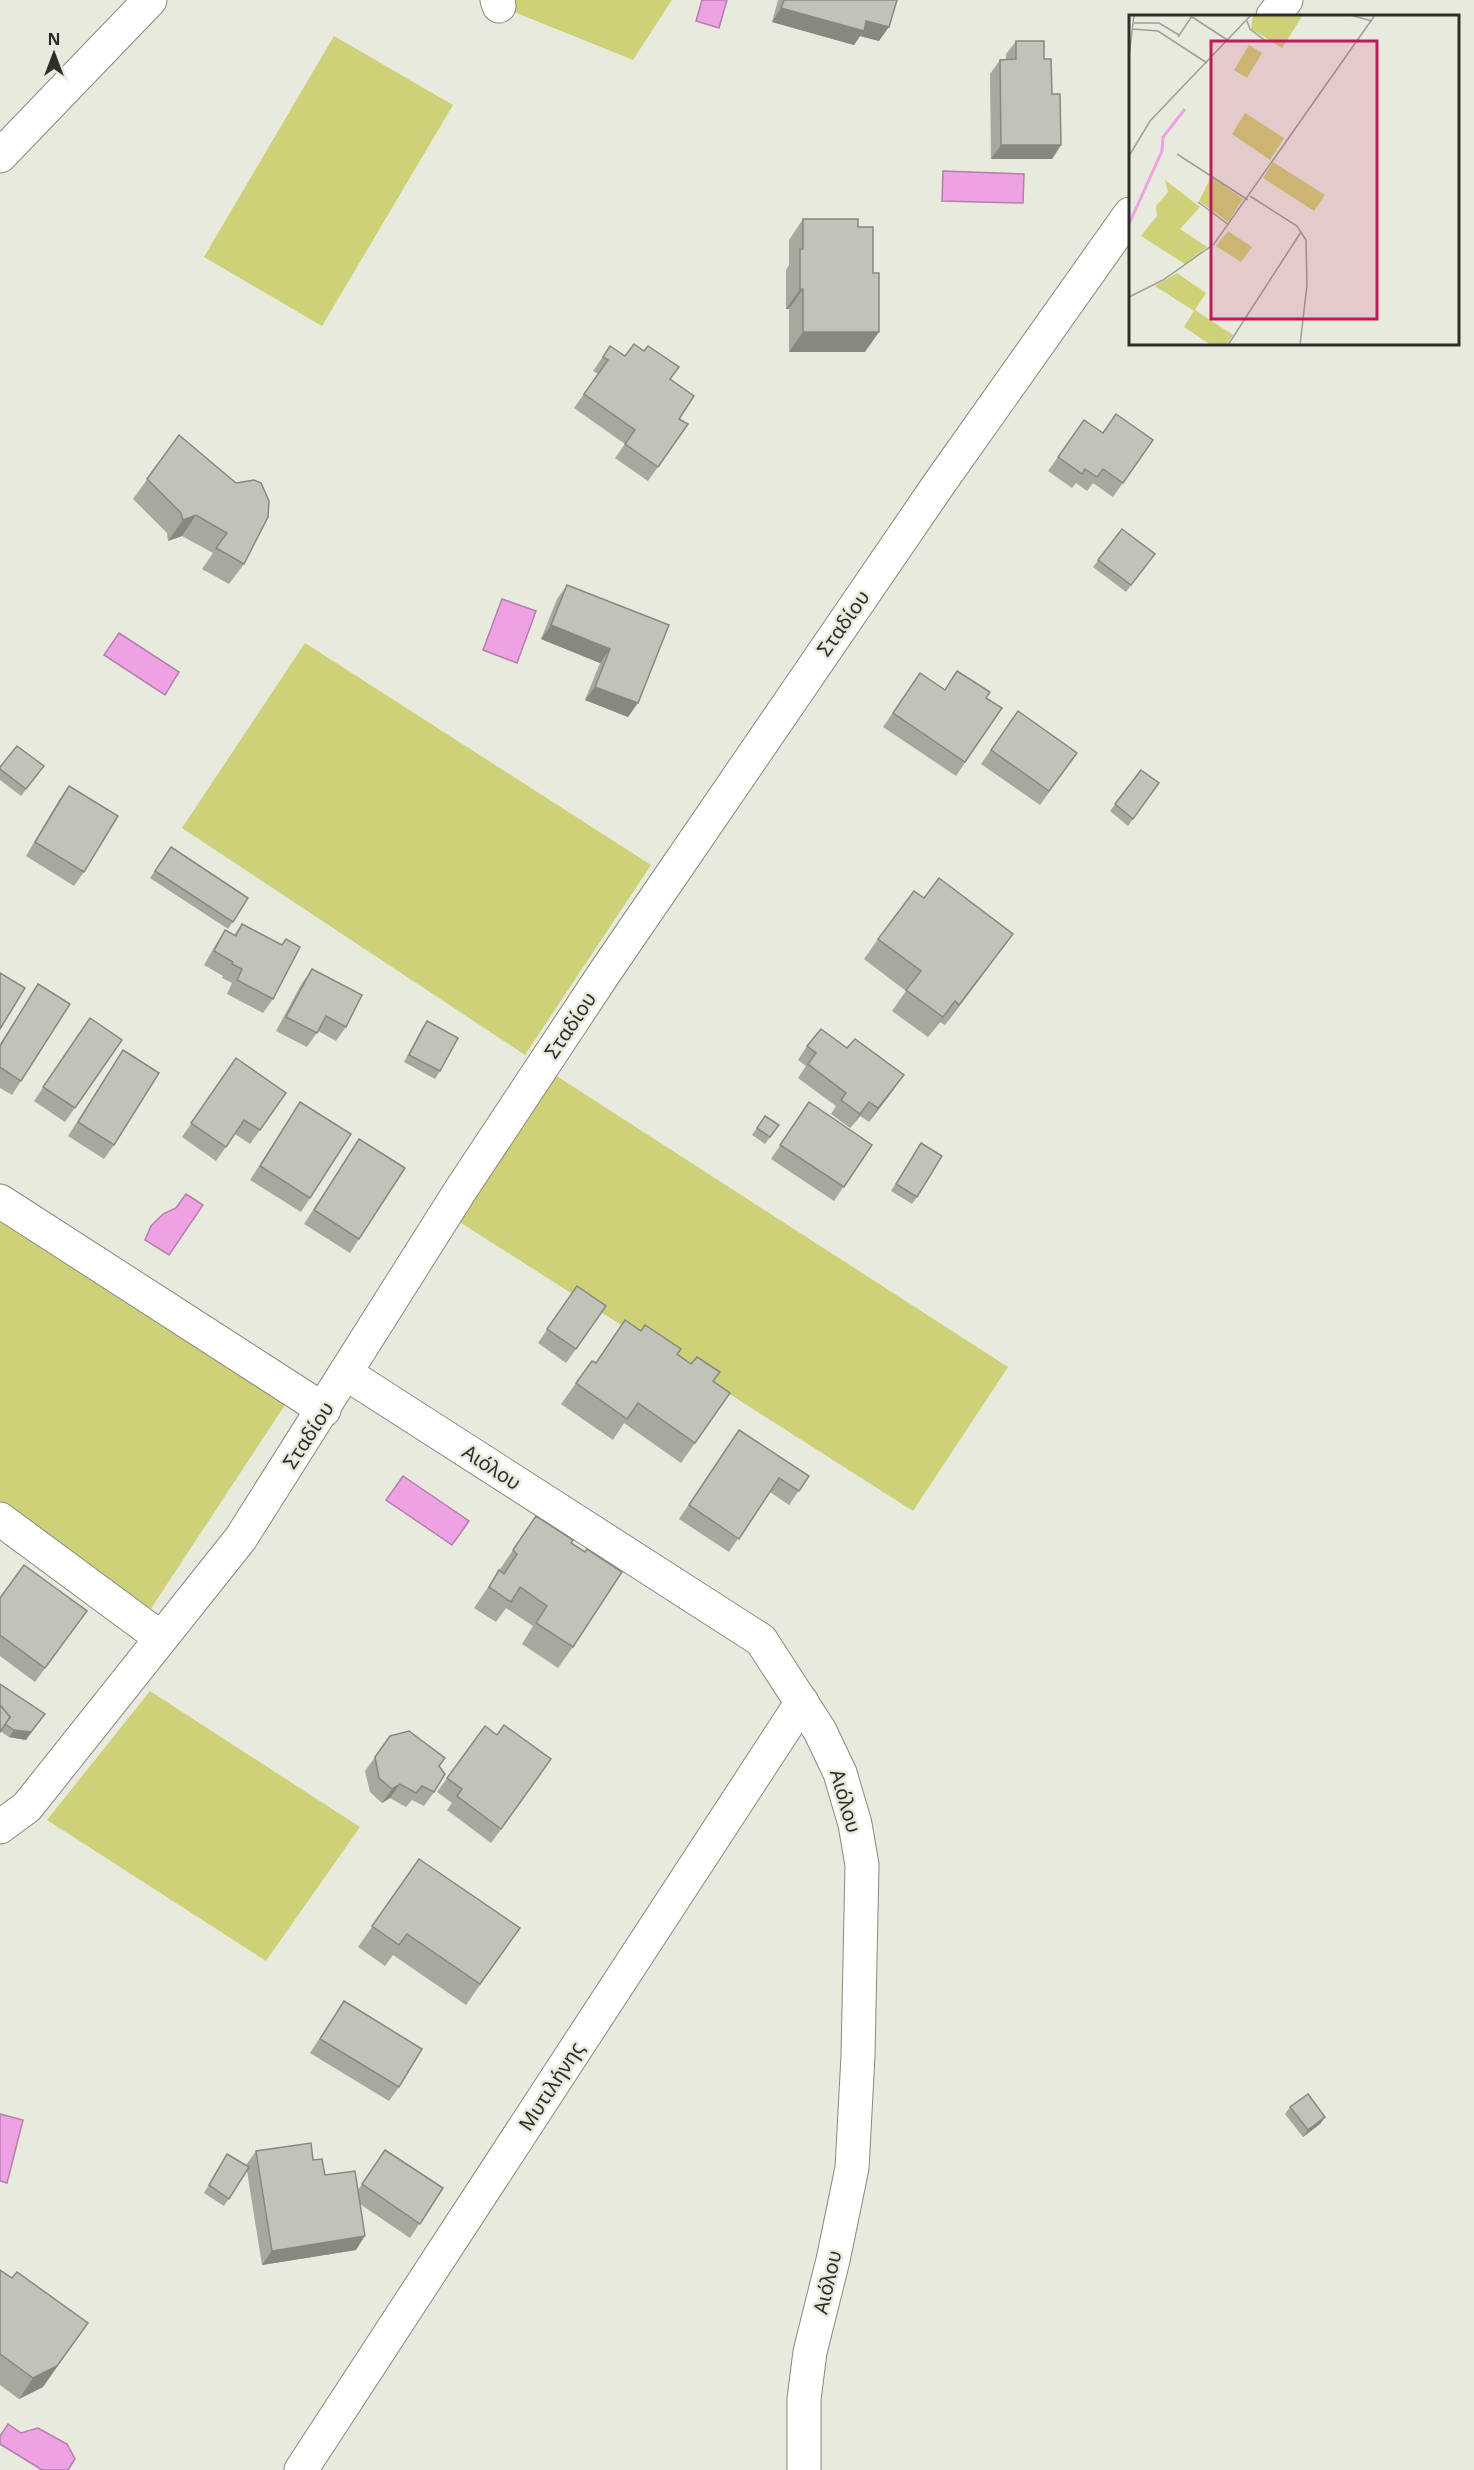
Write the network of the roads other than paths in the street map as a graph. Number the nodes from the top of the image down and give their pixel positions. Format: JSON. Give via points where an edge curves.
{"nodes":[{"id":1,"x":150,"y":0,"type":"edge"},
{"id":2,"x":1286,"y":0,"type":"edge"},
{"id":3,"x":1274,"y":15,"type":"edge"},
{"id":4,"x":0,"y":156,"type":"edge"},
{"id":5,"x":1129,"y":217,"type":"edge"},
{"id":6,"x":0,"y":1201,"type":"edge"},
{"id":7,"x":347,"y":1374,"type":"junction"},
{"id":8,"x":324,"y":1410,"type":"junction"},
{"id":9,"x":0,"y":1519,"type":"edge"},
{"id":10,"x":161,"y":1638,"type":"junction"},
{"id":11,"x":802,"y":1702,"type":"junction"},
{"id":12,"x":0,"y":1827,"type":"edge"},
{"id":13,"x":301,"y":2470,"type":"edge"},
{"id":14,"x":804,"y":2470,"type":"edge"}],
"edges":[{"from":1,"to":4,"type":"street"},
{"from":2,"to":3,"type":"street"},
{"from":5,"to":7,"type":"street","name":"Σταδίου","via":[[939,484],[603,975],[460,1191]]},
{"from":6,"to":8,"type":"street"},
{"from":7,"to":8,"type":"street","name":"Σταδίου"},
{"from":7,"to":11,"type":"street","name":"Αιόλου","via":[[761,1640]]},
{"from":8,"to":10,"type":"street","name":"Σταδίου","via":[[241,1538]]},
{"from":9,"to":10,"type":"street"},
{"from":10,"to":12,"type":"street","name":"Σταδίου","via":[[27,1807]]},
{"from":11,"to":13,"type":"street","name":"Μυτιλήνης"},
{"from":11,"to":14,"type":"street","name":"Αιόλου","via":[[840,1773],[862,1865],[852,2168],[810,2352],[804,2398]]}]}
